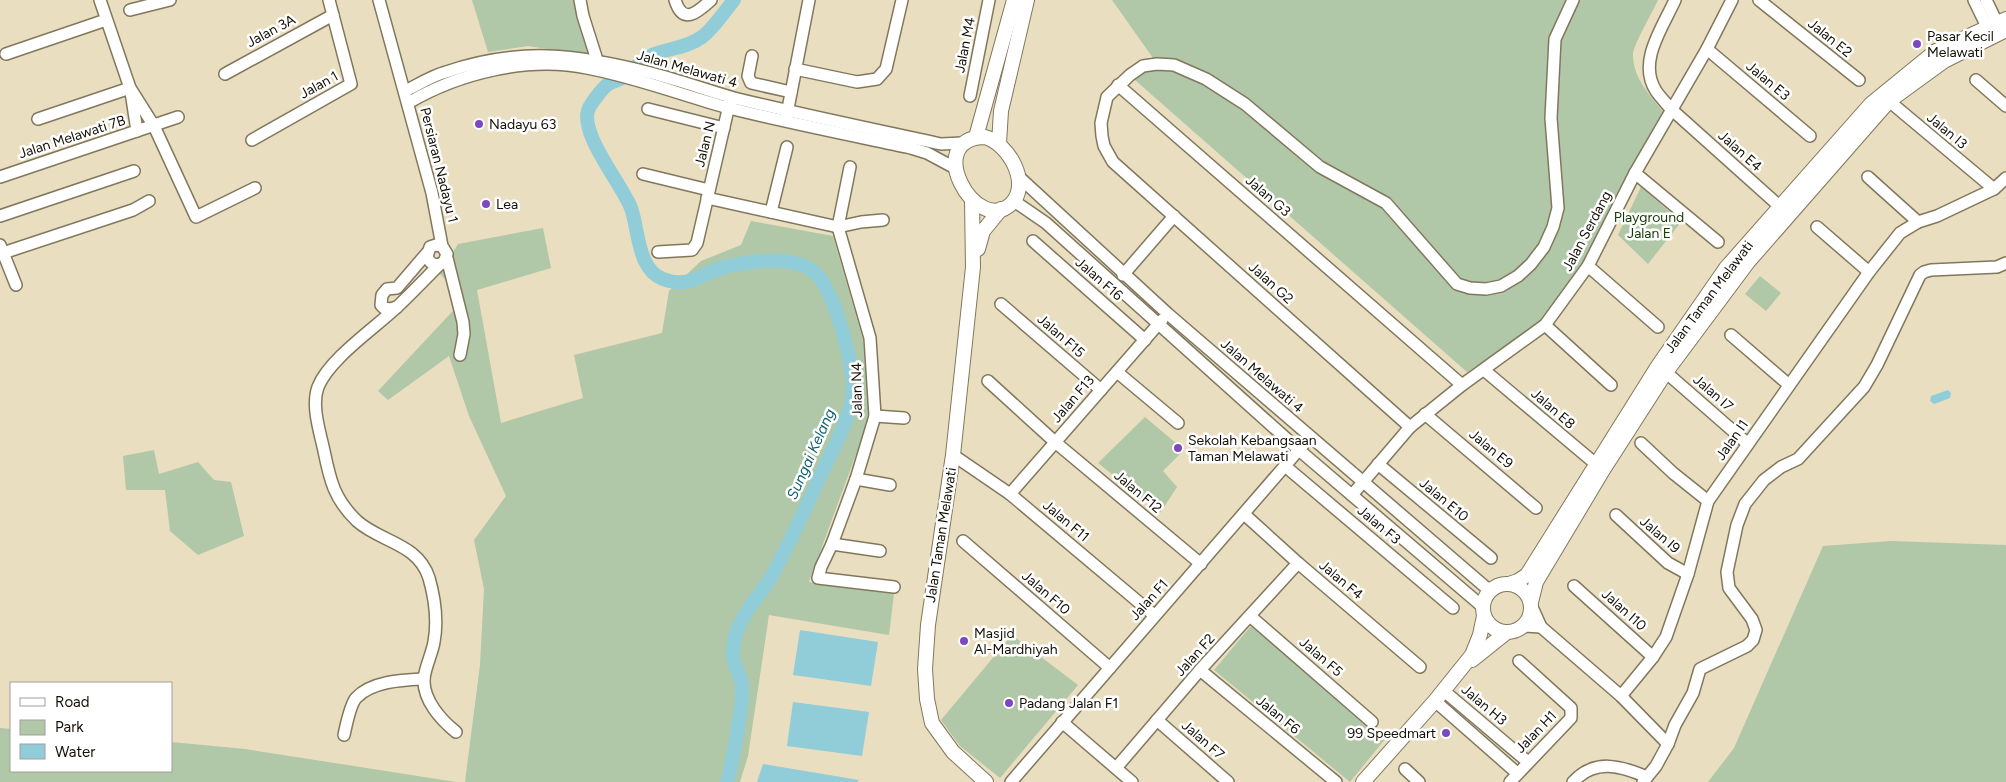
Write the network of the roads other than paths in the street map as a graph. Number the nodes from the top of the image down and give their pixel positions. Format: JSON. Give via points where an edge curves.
{"nodes":[{"id":1,"x":100,"y":0,"type":"edge"},
{"id":2,"x":170,"y":0,"type":"edge"},
{"id":3,"x":329,"y":0,"type":"edge"},
{"id":4,"x":379,"y":0,"type":"edge"},
{"id":5,"x":580,"y":0,"type":"edge"},
{"id":6,"x":675,"y":0,"type":"edge"},
{"id":7,"x":711,"y":0,"type":"edge"},
{"id":8,"x":809,"y":0,"type":"edge"},
{"id":9,"x":902,"y":0,"type":"edge"},
{"id":10,"x":989,"y":0,"type":"edge"},
{"id":11,"x":1014,"y":0,"type":"edge"},
{"id":12,"x":1027,"y":0,"type":"edge"},
{"id":13,"x":1572,"y":0,"type":"edge"},
{"id":14,"x":1675,"y":0,"type":"edge"},
{"id":15,"x":1732,"y":0,"type":"edge"},
{"id":16,"x":1759,"y":0,"type":"edge"},
{"id":17,"x":1974,"y":0,"type":"edge"},
{"id":18,"x":1986,"y":0,"type":"edge"},
{"id":19,"x":130,"y":10,"type":"dead end"},
{"id":20,"x":332,"y":15,"type":"junction"},
{"id":21,"x":106,"y":20,"type":"junction"},
{"id":22,"x":1998,"y":28,"type":"edge"},
{"id":23,"x":1707,"y":49,"type":"junction"},
{"id":24,"x":6,"y":54,"type":"dead end"},
{"id":25,"x":752,"y":56,"type":"dead end"},
{"id":26,"x":596,"y":60,"type":"junction"},
{"id":27,"x":795,"y":69,"type":"junction"},
{"id":28,"x":622,"y":71,"type":"junction"},
{"id":29,"x":225,"y":74,"type":"dead end"},
{"id":30,"x":1860,"y":80,"type":"dead end"},
{"id":31,"x":1976,"y":80,"type":"dead end"},
{"id":32,"x":1118,"y":85,"type":"junction"},
{"id":33,"x":130,"y":88,"type":"junction"},
{"id":34,"x":791,"y":92,"type":"junction"},
{"id":35,"x":970,"y":96,"type":"dead end"},
{"id":36,"x":406,"y":97,"type":"junction"},
{"id":37,"x":1885,"y":98,"type":"junction"},
{"id":38,"x":730,"y":102,"type":"junction"},
{"id":39,"x":2006,"y":106,"type":"edge"},
{"id":40,"x":648,"y":109,"type":"dead end"},
{"id":41,"x":1671,"y":109,"type":"junction"},
{"id":42,"x":786,"y":116,"type":"junction"},
{"id":43,"x":178,"y":117,"type":"dead end"},
{"id":44,"x":38,"y":119,"type":"dead end"},
{"id":45,"x":154,"y":126,"type":"junction"},
{"id":46,"x":724,"y":128,"type":"junction"},
{"id":47,"x":137,"y":131,"type":"junction"},
{"id":48,"x":1810,"y":136,"type":"dead end"},
{"id":49,"x":252,"y":140,"type":"dead end"},
{"id":50,"x":970,"y":140,"type":"junction"},
{"id":51,"x":999,"y":143,"type":"junction"},
{"id":52,"x":787,"y":147,"type":"dead end"},
{"id":53,"x":850,"y":167,"type":"dead end"},
{"id":54,"x":954,"y":168,"type":"junction"},
{"id":55,"x":134,"y":171,"type":"dead end"},
{"id":56,"x":1634,"y":173,"type":"junction"},
{"id":57,"x":643,"y":174,"type":"dead end"},
{"id":58,"x":1868,"y":176,"type":"dead end"},
{"id":59,"x":0,"y":177,"type":"edge"},
{"id":60,"x":1019,"y":177,"type":"junction"},
{"id":61,"x":2006,"y":178,"type":"edge"},
{"id":62,"x":255,"y":188,"type":"dead end"},
{"id":63,"x":1994,"y":189,"type":"junction"},
{"id":64,"x":708,"y":194,"type":"junction"},
{"id":65,"x":972,"y":200,"type":"junction"},
{"id":66,"x":1014,"y":201,"type":"junction"},
{"id":67,"x":149,"y":202,"type":"dead end"},
{"id":68,"x":1001,"y":209,"type":"junction"},
{"id":69,"x":1784,"y":211,"type":"junction"},
{"id":70,"x":772,"y":212,"type":"junction"},
{"id":71,"x":0,"y":216,"type":"edge"},
{"id":72,"x":1174,"y":216,"type":"junction"},
{"id":73,"x":883,"y":220,"type":"dead end"},
{"id":74,"x":1918,"y":222,"type":"junction"},
{"id":75,"x":838,"y":227,"type":"junction"},
{"id":76,"x":1817,"y":227,"type":"dead end"},
{"id":77,"x":1034,"y":241,"type":"dead end"},
{"id":78,"x":1718,"y":242,"type":"dead end"},
{"id":79,"x":442,"y":246,"type":"junction"},
{"id":80,"x":2,"y":249,"type":"edge"},
{"id":81,"x":658,"y":252,"type":"dead end"},
{"id":82,"x":427,"y":253,"type":"junction"},
{"id":83,"x":443,"y":261,"type":"junction"},
{"id":84,"x":2006,"y":263,"type":"edge"},
{"id":85,"x":1588,"y":266,"type":"junction"},
{"id":86,"x":973,"y":267,"type":"junction"},
{"id":87,"x":1869,"y":272,"type":"junction"},
{"id":88,"x":1124,"y":275,"type":"junction"},
{"id":89,"x":16,"y":285,"type":"dead end"},
{"id":90,"x":397,"y":288,"type":"junction"},
{"id":91,"x":383,"y":295,"type":"junction"},
{"id":92,"x":400,"y":303,"type":"junction"},
{"id":93,"x":1001,"y":304,"type":"dead end"},
{"id":94,"x":1168,"y":314,"type":"junction"},
{"id":95,"x":377,"y":324,"type":"junction"},
{"id":96,"x":1158,"y":324,"type":"junction"},
{"id":97,"x":1545,"y":325,"type":"junction"},
{"id":98,"x":1658,"y":327,"type":"dead end"},
{"id":99,"x":1731,"y":335,"type":"dead end"},
{"id":100,"x":1145,"y":340,"type":"junction"},
{"id":101,"x":460,"y":355,"type":"dead end"},
{"id":102,"x":1662,"y":369,"type":"junction"},
{"id":103,"x":1484,"y":370,"type":"junction"},
{"id":104,"x":1117,"y":372,"type":"junction"},
{"id":105,"x":988,"y":381,"type":"dead end"},
{"id":106,"x":1462,"y":385,"type":"junction"},
{"id":107,"x":1611,"y":385,"type":"dead end"},
{"id":108,"x":1789,"y":385,"type":"junction"},
{"id":109,"x":1101,"y":390,"type":"junction"},
{"id":110,"x":1425,"y":414,"type":"junction"},
{"id":111,"x":875,"y":416,"type":"junction"},
{"id":112,"x":904,"y":418,"type":"dead end"},
{"id":113,"x":1178,"y":422,"type":"dead end"},
{"id":114,"x":1410,"y":427,"type":"junction"},
{"id":115,"x":1310,"y":437,"type":"junction"},
{"id":116,"x":1055,"y":442,"type":"junction"},
{"id":117,"x":1641,"y":443,"type":"dead end"},
{"id":118,"x":1748,"y":444,"type":"junction"},
{"id":119,"x":1299,"y":450,"type":"junction"},
{"id":120,"x":953,"y":455,"type":"junction"},
{"id":121,"x":1378,"y":464,"type":"junction"},
{"id":122,"x":1285,"y":466,"type":"junction"},
{"id":123,"x":1599,"y":467,"type":"junction"},
{"id":124,"x":856,"y":479,"type":"junction"},
{"id":125,"x":1362,"y":482,"type":"junction"},
{"id":126,"x":890,"y":485,"type":"dead end"},
{"id":127,"x":1010,"y":494,"type":"junction"},
{"id":128,"x":1352,"y":495,"type":"junction"},
{"id":129,"x":1708,"y":501,"type":"junction"},
{"id":130,"x":1536,"y":508,"type":"dead end"},
{"id":131,"x":1244,"y":514,"type":"junction"},
{"id":132,"x":1616,"y":515,"type":"dead end"},
{"id":133,"x":963,"y":541,"type":"dead end"},
{"id":134,"x":832,"y":544,"type":"junction"},
{"id":135,"x":880,"y":551,"type":"dead end"},
{"id":136,"x":1491,"y":558,"type":"dead end"},
{"id":137,"x":1298,"y":563,"type":"junction"},
{"id":138,"x":1201,"y":564,"type":"junction"},
{"id":139,"x":1688,"y":574,"type":"junction"},
{"id":140,"x":1509,"y":584,"type":"junction"},
{"id":141,"x":1574,"y":586,"type":"dead end"},
{"id":142,"x":894,"y":587,"type":"dead end"},
{"id":143,"x":1490,"y":591,"type":"junction"},
{"id":144,"x":1531,"y":605,"type":"junction"},
{"id":145,"x":1453,"y":608,"type":"dead end"},
{"id":146,"x":1484,"y":611,"type":"junction"},
{"id":147,"x":1154,"y":616,"type":"junction"},
{"id":148,"x":1250,"y":616,"type":"junction"},
{"id":149,"x":1524,"y":626,"type":"junction"},
{"id":150,"x":1541,"y":627,"type":"junction"},
{"id":151,"x":1507,"y":632,"type":"junction"},
{"id":152,"x":1653,"y":657,"type":"junction"},
{"id":153,"x":1519,"y":661,"type":"dead end"},
{"id":154,"x":1420,"y":667,"type":"dead end"},
{"id":155,"x":1110,"y":668,"type":"junction"},
{"id":156,"x":1200,"y":670,"type":"junction"},
{"id":157,"x":1456,"y":676,"type":"junction"},
{"id":158,"x":424,"y":679,"type":"junction"},
{"id":159,"x":1439,"y":696,"type":"junction"},
{"id":160,"x":1621,"y":696,"type":"junction"},
{"id":161,"x":1157,"y":720,"type":"junction"},
{"id":162,"x":1062,"y":722,"type":"junction"},
{"id":163,"x":1372,"y":722,"type":"dead end"},
{"id":164,"x":456,"y":732,"type":"dead end"},
{"id":165,"x":344,"y":735,"type":"dead end"},
{"id":166,"x":1668,"y":744,"type":"junction"},
{"id":167,"x":1528,"y":762,"type":"junction"},
{"id":168,"x":1116,"y":768,"type":"junction"},
{"id":169,"x":1405,"y":769,"type":"dead end"},
{"id":170,"x":1014,"y":778,"type":"edge"},
{"id":171,"x":1513,"y":778,"type":"edge"},
{"id":172,"x":1645,"y":779,"type":"edge"},
{"id":173,"x":986,"y":782,"type":"edge"},
{"id":174,"x":1027,"y":782,"type":"edge"},
{"id":175,"x":1132,"y":782,"type":"edge"},
{"id":176,"x":1228,"y":782,"type":"edge"},
{"id":177,"x":1336,"y":782,"type":"edge"},
{"id":178,"x":1364,"y":782,"type":"edge"},
{"id":179,"x":1419,"y":782,"type":"edge"},
{"id":180,"x":1574,"y":782,"type":"edge"}],
"edges":[{"from":1,"to":21,"type":"street","name":"Jalan Melawati 7B"},
{"from":2,"to":19,"type":"street"},
{"from":3,"to":20,"type":"street","name":"Jalan 1"},
{"from":4,"to":36,"type":"street","name":"Persiaran Nadayu 1"},
{"from":5,"to":26,"type":"street"},
{"from":6,"to":7,"type":"street","via":[[678,9],[690,15]]},
{"from":8,"to":27,"type":"street"},
{"from":9,"to":27,"type":"street","via":[[886,69],[877,79],[856,82]]},
{"from":10,"to":35,"type":"street","name":"Jalan M4"},
{"from":11,"to":50,"type":"main road"},
{"from":12,"to":51,"type":"main road","via":[[1001,111]]},
{"from":13,"to":32,"type":"street","via":[[1555,39],[1551,118],[1558,187],[1556,218],[1544,247],[1531,264],[1500,286],[1470,288],[1457,284],[1386,203],[1320,167],[1245,104],[1206,79],[1174,65],[1157,64],[1143,66]]},
{"from":14,"to":41,"type":"street","name":"Jalan E4","via":[[1650,53],[1649,73],[1655,90]]},
{"from":15,"to":23,"type":"street","name":"Jalan Serdang"},
{"from":16,"to":30,"type":"street","name":"Jalan E2"},
{"from":17,"to":22,"type":"street"},
{"from":18,"to":22,"type":"street"},
{"from":20,"to":29,"type":"street","name":"Jalan 3A"},
{"from":20,"to":49,"type":"street","name":"Jalan 1","via":[[351,84]]},
{"from":21,"to":24,"type":"street"},
{"from":21,"to":33,"type":"street","name":"Jalan Melawati 7B"},
{"from":22,"to":37,"type":"main road","name":"Jalan Taman Melawati"},
{"from":23,"to":41,"type":"street","name":"Jalan Serdang"},
{"from":23,"to":48,"type":"street","name":"Jalan E3"},
{"from":25,"to":34,"type":"street","via":[[748,76],[751,83]]},
{"from":26,"to":28,"type":"street","name":"Jalan Melawati 4"},
{"from":26,"to":36,"type":"street","name":"Jalan Melawati 4","via":[[557,55],[502,58],[446,72]]},
{"from":27,"to":34,"type":"street"},
{"from":28,"to":36,"type":"street","name":"Jalan Melawati 4","via":[[556,64],[531,65],[489,71]]},
{"from":28,"to":38,"type":"street","name":"Jalan Melawati 4"},
{"from":31,"to":39,"type":"street"},
{"from":32,"to":72,"type":"street","name":"Jalan G2","via":[[1107,96],[1101,123],[1104,146],[1112,162]]},
{"from":32,"to":106,"type":"street","name":"Jalan G3"},
{"from":33,"to":44,"type":"street"},
{"from":33,"to":45,"type":"street","name":"Jalan Melawati 7B"},
{"from":33,"to":47,"type":"street"},
{"from":34,"to":42,"type":"street"},
{"from":36,"to":79,"type":"street","name":"Persiaran Nadayu 1","via":[[434,201]]},
{"from":37,"to":63,"type":"street","name":"Jalan I3"},
{"from":37,"to":69,"type":"main road","name":"Jalan Taman Melawati","via":[[1871,104]]},
{"from":38,"to":42,"type":"street","name":"Jalan Melawati 4"},
{"from":38,"to":46,"type":"street","name":"Jalan N"},
{"from":40,"to":46,"type":"street"},
{"from":41,"to":56,"type":"street","name":"Jalan Serdang"},
{"from":41,"to":69,"type":"street","name":"Jalan E4"},
{"from":42,"to":50,"type":"street","name":"Jalan Melawati 4","via":[[941,144]]},
{"from":42,"to":54,"type":"street","name":"Jalan Melawati 4","via":[[911,148]]},
{"from":43,"to":45,"type":"street","name":"Jalan Melawati 7B"},
{"from":45,"to":47,"type":"street","name":"Jalan Melawati 7B"},
{"from":45,"to":62,"type":"street","name":"Jalan Melawati 7B","via":[[196,217]]},
{"from":46,"to":64,"type":"street","name":"Jalan N"},
{"from":47,"to":59,"type":"street","name":"Jalan Melawati 7B"},
{"from":50,"to":51,"type":"main road","via":[[992,139]]},
{"from":50,"to":54,"type":"main road","via":[[958,150]]},
{"from":51,"to":60,"type":"main road"},
{"from":52,"to":70,"type":"street"},
{"from":53,"to":75,"type":"street"},
{"from":54,"to":65,"type":"main road"},
{"from":55,"to":71,"type":"street"},
{"from":56,"to":78,"type":"street"},
{"from":56,"to":85,"type":"street","name":"Jalan Serdang"},
{"from":57,"to":64,"type":"street"},
{"from":58,"to":74,"type":"street"},
{"from":60,"to":66,"type":"main road"},
{"from":60,"to":88,"type":"street","name":"Jalan Melawati 4"},
{"from":61,"to":63,"type":"street","name":"Jalan I1"},
{"from":63,"to":74,"type":"street","name":"Jalan I1"},
{"from":64,"to":70,"type":"street"},
{"from":64,"to":81,"type":"street","name":"Jalan N","via":[[697,243],[692,250]]},
{"from":65,"to":68,"type":"main road","via":[[985,209]]},
{"from":65,"to":86,"type":"main road","name":"Jalan Taman Melawati"},
{"from":66,"to":68,"type":"main road"},
{"from":66,"to":96,"type":"street","via":[[1046,223]]},
{"from":67,"to":80,"type":"street","via":[[133,210]]},
{"from":68,"to":86,"type":"main road","name":"Jalan Taman Melawati","via":[[982,231]]},
{"from":69,"to":102,"type":"main road","name":"Jalan Taman Melawati","via":[[1726,268]]},
{"from":70,"to":75,"type":"street"},
{"from":72,"to":88,"type":"street"},
{"from":72,"to":114,"type":"street","name":"Jalan G2"},
{"from":73,"to":75,"type":"street"},
{"from":74,"to":87,"type":"street","name":"Jalan I1","via":[[1900,233]]},
{"from":75,"to":111,"type":"street","name":"Jalan N4","via":[[870,338]]},
{"from":76,"to":87,"type":"street"},
{"from":77,"to":100,"type":"street","name":"Jalan F16"},
{"from":79,"to":82,"type":"street","via":[[436,245]]},
{"from":79,"to":83,"type":"street","via":[[446,250]]},
{"from":80,"to":89,"type":"street"},
{"from":82,"to":83,"type":"street","via":[[429,261],[436,265]]},
{"from":82,"to":90,"type":"street"},
{"from":83,"to":92,"type":"street"},
{"from":83,"to":101,"type":"street","via":[[462,322],[464,334]]},
{"from":84,"to":166,"type":"street","via":[[1988,268],[1931,270],[1920,275],[1864,387],[1798,459],[1780,466],[1745,504],[1727,572],[1729,588],[1752,619],[1756,630],[1754,640],[1700,670],[1693,693]]},
{"from":85,"to":97,"type":"street","name":"Jalan Serdang"},
{"from":85,"to":98,"type":"street"},
{"from":86,"to":120,"type":"main road","name":"Jalan Taman Melawati"},
{"from":87,"to":108,"type":"street","name":"Jalan I1"},
{"from":88,"to":94,"type":"street","name":"Jalan Melawati 4"},
{"from":90,"to":91,"type":"street"},
{"from":90,"to":92,"type":"street","via":[[402,291]]},
{"from":91,"to":92,"type":"street","via":[[384,308],[390,309]]},
{"from":91,"to":95,"type":"street"},
{"from":92,"to":95,"type":"street"},
{"from":93,"to":109,"type":"street","name":"Jalan F15"},
{"from":94,"to":96,"type":"street","name":"Jalan F13"},
{"from":94,"to":115,"type":"street","name":"Jalan Melawati 4"},
{"from":95,"to":158,"type":"street","via":[[327,372],[318,387],[317,417],[330,481],[336,495],[367,529],[396,542],[419,560],[428,574],[436,610],[434,641]]},
{"from":96,"to":100,"type":"street","name":"Jalan F13"},
{"from":96,"to":119,"type":"street"},
{"from":97,"to":103,"type":"street","name":"Jalan Serdang"},
{"from":97,"to":107,"type":"street"},
{"from":99,"to":108,"type":"street"},
{"from":100,"to":104,"type":"street","name":"Jalan F13"},
{"from":102,"to":118,"type":"street","name":"Jalan I7"},
{"from":102,"to":123,"type":"main road","name":"Jalan Taman Melawati"},
{"from":103,"to":106,"type":"street","name":"Jalan Serdang"},
{"from":103,"to":123,"type":"street","name":"Jalan E8"},
{"from":104,"to":109,"type":"street","name":"Jalan F13"},
{"from":104,"to":113,"type":"street"},
{"from":105,"to":116,"type":"street","name":"Jalan F12"},
{"from":106,"to":110,"type":"street","name":"Jalan Serdang"},
{"from":108,"to":118,"type":"street","name":"Jalan I1"},
{"from":109,"to":116,"type":"street","name":"Jalan F13"},
{"from":110,"to":114,"type":"street","name":"Jalan Serdang"},
{"from":110,"to":130,"type":"street","name":"Jalan E9"},
{"from":111,"to":112,"type":"street"},
{"from":111,"to":124,"type":"street","name":"Jalan N4"},
{"from":114,"to":121,"type":"street","name":"Jalan Serdang"},
{"from":115,"to":119,"type":"street","name":"Jalan F1"},
{"from":115,"to":125,"type":"street","name":"Jalan Melawati 4"},
{"from":116,"to":127,"type":"street","name":"Jalan F13"},
{"from":116,"to":138,"type":"street","name":"Jalan F12"},
{"from":117,"to":129,"type":"street"},
{"from":118,"to":129,"type":"street","name":"Jalan I1"},
{"from":119,"to":122,"type":"street","name":"Jalan F1"},
{"from":119,"to":128,"type":"street"},
{"from":120,"to":127,"type":"street","name":"Jalan F11"},
{"from":120,"to":173,"type":"main road","name":"Jalan Taman Melawati","via":[[928,625],[927,699],[932,723],[952,752]]},
{"from":121,"to":125,"type":"street","name":"Jalan Serdang"},
{"from":121,"to":136,"type":"street","name":"Jalan E10"},
{"from":122,"to":131,"type":"street","name":"Jalan F1"},
{"from":122,"to":145,"type":"street","name":"Jalan F3"},
{"from":123,"to":140,"type":"main road","name":"Jalan Taman Melawati","via":[[1527,575]]},
{"from":123,"to":144,"type":"main road","name":"Jalan Taman Melawati","via":[[1536,582]]},
{"from":124,"to":126,"type":"street"},
{"from":124,"to":134,"type":"street","name":"Jalan N4"},
{"from":125,"to":128,"type":"street","name":"Jalan Serdang"},
{"from":125,"to":143,"type":"street","name":"Jalan Melawati 4"},
{"from":127,"to":147,"type":"street","name":"Jalan F11"},
{"from":128,"to":146,"type":"street"},
{"from":129,"to":139,"type":"street","name":"Jalan I1"},
{"from":131,"to":137,"type":"street","name":"Jalan F4"},
{"from":131,"to":138,"type":"street","name":"Jalan F1"},
{"from":132,"to":139,"type":"street","name":"Jalan I9","via":[[1668,563]]},
{"from":133,"to":155,"type":"street","name":"Jalan F10"},
{"from":134,"to":135,"type":"street"},
{"from":134,"to":142,"type":"street","name":"Jalan N4","via":[[818,578]]},
{"from":137,"to":148,"type":"street","name":"Jalan F2"},
{"from":137,"to":154,"type":"street","name":"Jalan F4"},
{"from":138,"to":147,"type":"street","name":"Jalan F1"},
{"from":139,"to":152,"type":"street","name":"Jalan I1","via":[[1666,636]]},
{"from":140,"to":143,"type":"main road","via":[[1499,585]]},
{"from":140,"to":144,"type":"main road","via":[[1519,586],[1527,593]]},
{"from":141,"to":152,"type":"street","name":"Jalan I10"},
{"from":143,"to":146,"type":"main road","via":[[1485,598]]},
{"from":144,"to":149,"type":"main road","via":[[1531,613]]},
{"from":144,"to":150,"type":"street"},
{"from":146,"to":151,"type":"main road","via":[[1492,627]]},
{"from":146,"to":157,"type":"main road","via":[[1477,645]]},
{"from":147,"to":155,"type":"street","name":"Jalan F1"},
{"from":148,"to":156,"type":"street","name":"Jalan F2"},
{"from":148,"to":163,"type":"street","name":"Jalan F5"},
{"from":149,"to":150,"type":"street"},
{"from":149,"to":151,"type":"main road"},
{"from":150,"to":160,"type":"street"},
{"from":151,"to":157,"type":"main road"},
{"from":152,"to":160,"type":"street","name":"Jalan I1"},
{"from":153,"to":167,"type":"street","name":"Jalan H1","via":[[1571,708],[1571,718]]},
{"from":155,"to":162,"type":"street","name":"Jalan F1"},
{"from":156,"to":161,"type":"street","name":"Jalan F2"},
{"from":156,"to":177,"type":"street","name":"Jalan F6"},
{"from":157,"to":159,"type":"main road"},
{"from":158,"to":164,"type":"street","via":[[426,692],[438,714]]},
{"from":158,"to":165,"type":"street","via":[[393,682],[364,692],[355,699]]},
{"from":159,"to":167,"type":"street","name":"Jalan H3"},
{"from":159,"to":171,"type":"street"},
{"from":159,"to":178,"type":"main road"},
{"from":160,"to":166,"type":"street"},
{"from":161,"to":168,"type":"street","name":"Jalan F2"},
{"from":161,"to":176,"type":"street","name":"Jalan F7"},
{"from":162,"to":168,"type":"street"},
{"from":162,"to":170,"type":"street","name":"Jalan F1"},
{"from":166,"to":172,"type":"street"},
{"from":167,"to":171,"type":"street","name":"Jalan H1"},
{"from":168,"to":175,"type":"street"},
{"from":169,"to":179,"type":"street"},
{"from":170,"to":174,"type":"street"},
{"from":172,"to":180,"type":"street","via":[[1627,769],[1610,766],[1594,768],[1581,774]]}]}
